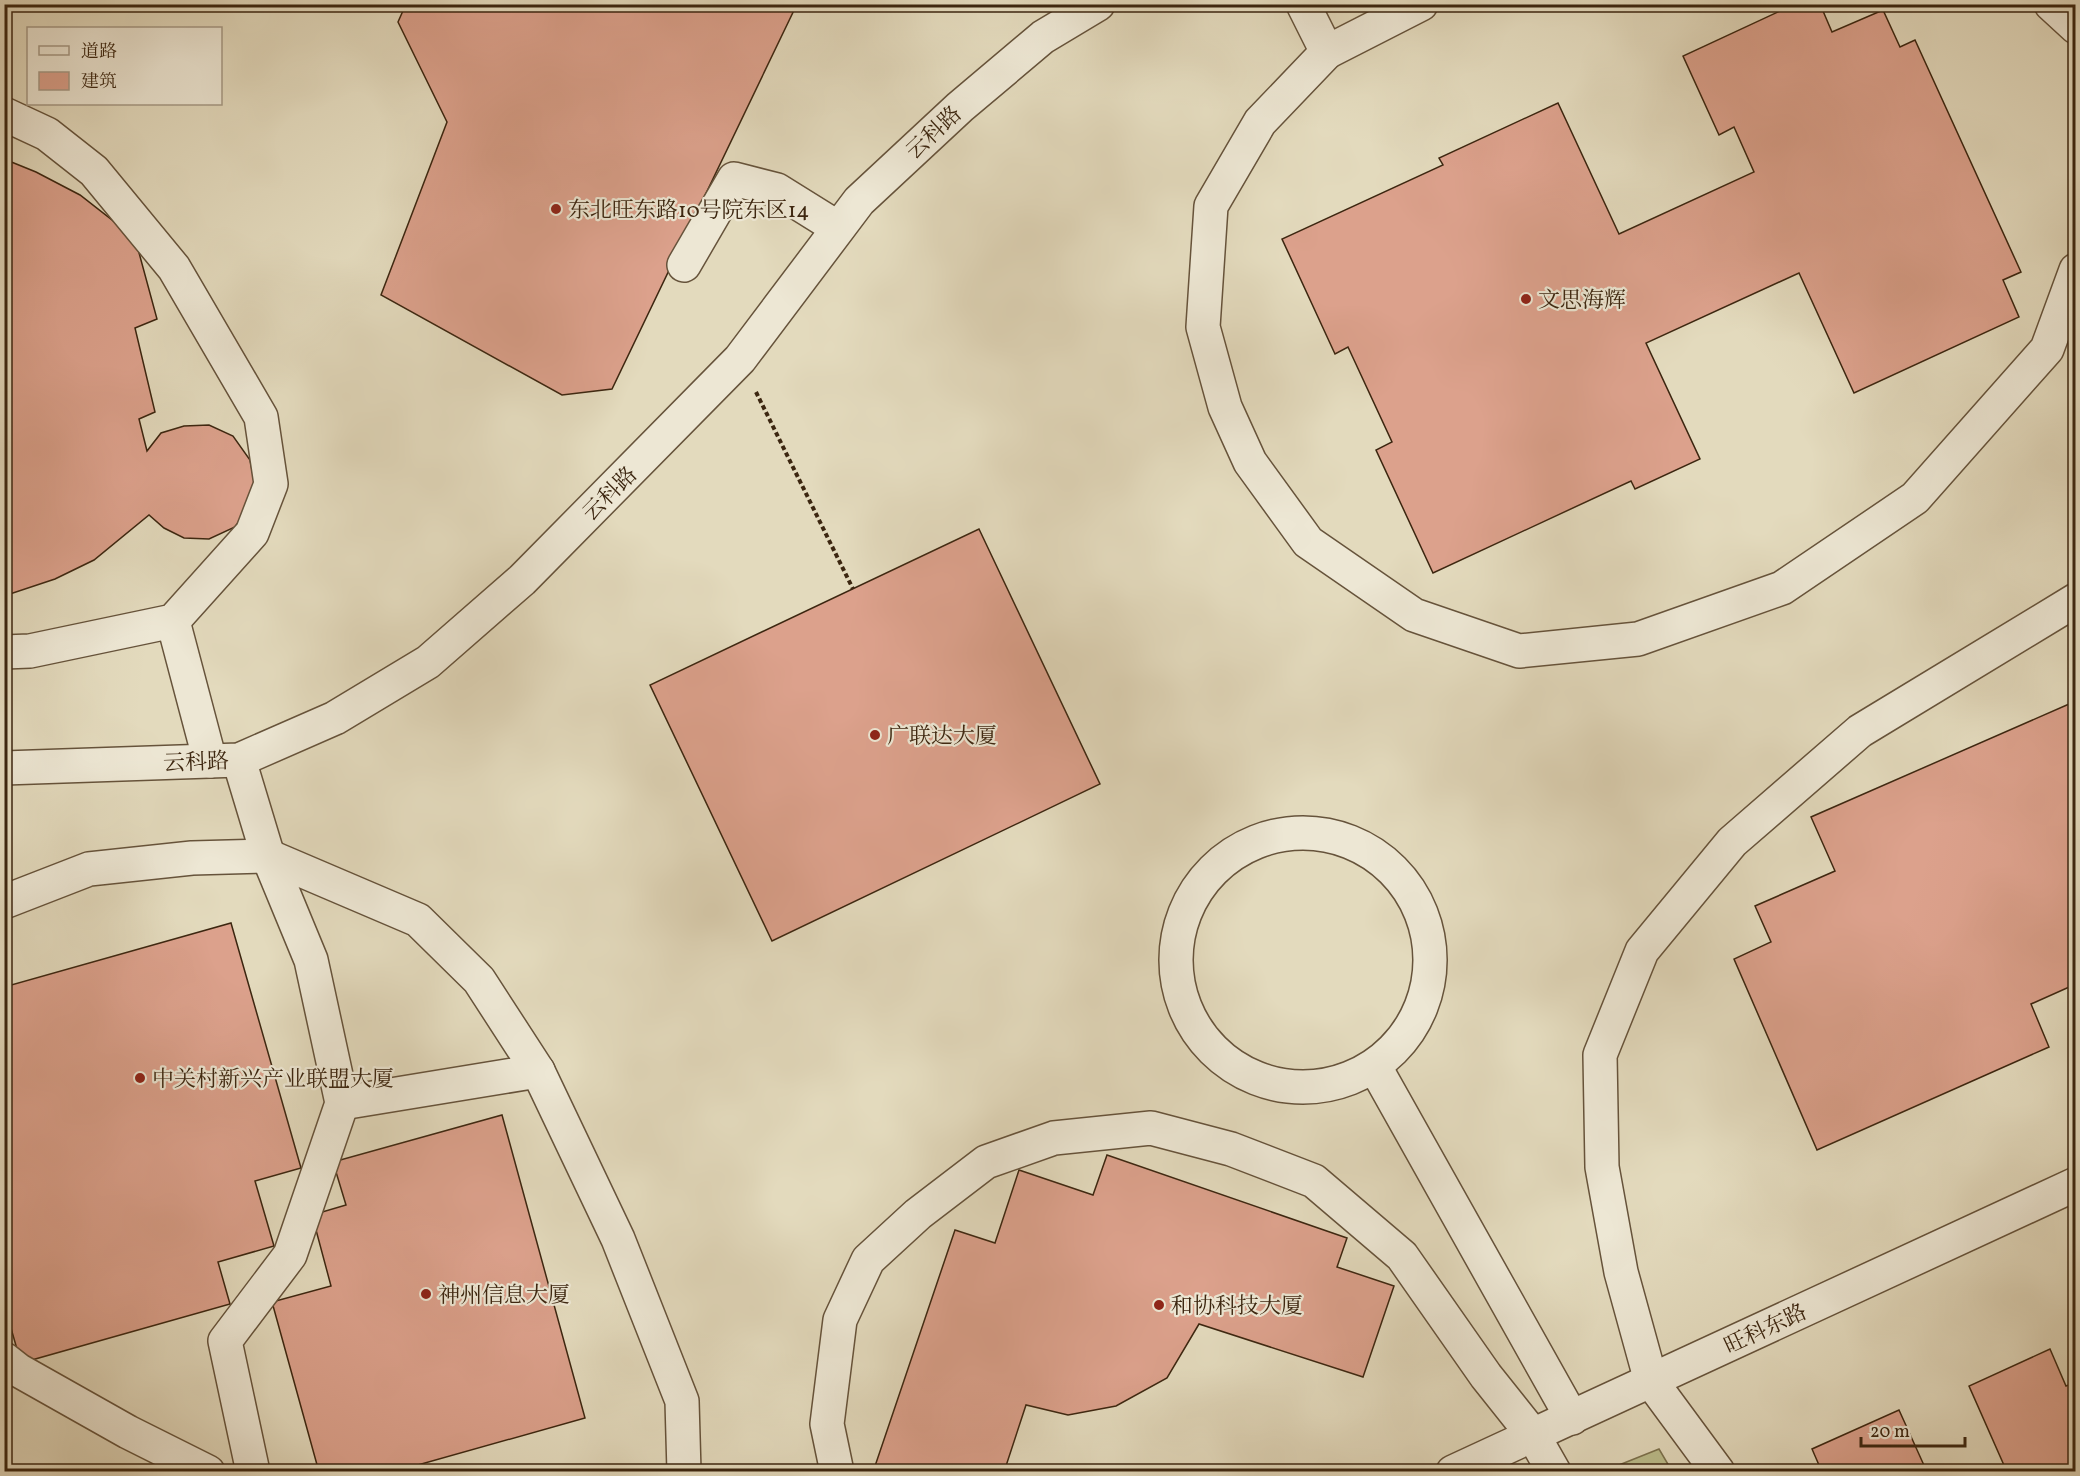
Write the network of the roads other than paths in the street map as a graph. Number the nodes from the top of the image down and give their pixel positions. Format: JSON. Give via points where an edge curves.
{"nodes":[{"id":1,"x":1098,"y":4,"type":"edge"},
{"id":2,"x":1303,"y":4,"type":"edge"},
{"id":3,"x":1421,"y":4,"type":"edge"},
{"id":4,"x":2052,"y":4,"type":"edge"},
{"id":5,"x":2076,"y":27,"type":"edge"},
{"id":6,"x":1327,"y":52,"type":"junction"},
{"id":7,"x":4,"y":114,"type":"edge"},
{"id":8,"x":838,"y":228,"type":"junction"},
{"id":9,"x":684,"y":265,"type":"dead end"},
{"id":10,"x":2076,"y":270,"type":"edge"},
{"id":11,"x":2076,"y":600,"type":"edge"},
{"id":12,"x":173,"y":621,"type":"junction"},
{"id":13,"x":4,"y":652,"type":"edge"},
{"id":14,"x":225,"y":760,"type":"junction"},
{"id":15,"x":4,"y":768,"type":"edge"},
{"id":16,"x":268,"y":856,"type":"junction"},
{"id":17,"x":4,"y":902,"type":"edge"},
{"id":18,"x":1375,"y":1067,"type":"junction"},
{"id":19,"x":538,"y":1071,"type":"junction"},
{"id":20,"x":342,"y":1103,"type":"junction"},
{"id":21,"x":2076,"y":1184,"type":"edge"},
{"id":22,"x":4,"y":1359,"type":"edge"},
{"id":23,"x":1651,"y":1381,"type":"junction"},
{"id":24,"x":1572,"y":1418,"type":"junction"},
{"id":25,"x":1533,"y":1435,"type":"junction"},
{"id":26,"x":208,"y":1472,"type":"edge"},
{"id":27,"x":253,"y":1472,"type":"edge"},
{"id":28,"x":684,"y":1472,"type":"edge"},
{"id":29,"x":837,"y":1472,"type":"edge"},
{"id":30,"x":1453,"y":1472,"type":"edge"},
{"id":31,"x":1554,"y":1472,"type":"edge"},
{"id":32,"x":1718,"y":1472,"type":"edge"}],
"edges":[{"from":1,"to":8,"type":"street","name":"云科路","via":[[1043,37],[960,107],[859,201]]},
{"from":2,"to":6,"type":"street"},
{"from":3,"to":6,"type":"street"},
{"from":4,"to":5,"type":"street"},
{"from":6,"to":10,"type":"street","via":[[1260,122],[1211,206],[1203,327],[1225,407],[1250,462],[1308,542],[1414,615],[1519,651],[1638,639],[1782,588],[1915,498],[2047,349]]},
{"from":7,"to":12,"type":"street","via":[[47,134],[94,171],[174,268],[261,417],[271,484],[252,533]]},
{"from":8,"to":9,"type":"street","via":[[777,190],[734,179]]},
{"from":8,"to":14,"type":"street","name":"云科路","via":[[740,359],[522,580],[428,662],[335,717]]},
{"from":11,"to":23,"type":"street","via":[[1860,730],[1732,842],[1642,951],[1600,1055],[1602,1167],[1621,1272]]},
{"from":12,"to":13,"type":"street","via":[[30,651]]},
{"from":12,"to":14,"type":"street"},
{"from":14,"to":15,"type":"street","name":"云科路"},
{"from":14,"to":16,"type":"street"},
{"from":16,"to":17,"type":"street","via":[[192,858],[89,868]]},
{"from":16,"to":19,"type":"street","via":[[418,920],[479,980]]},
{"from":16,"to":20,"type":"street","via":[[311,960]]},
{"from":18,"to":18,"type":"street","via":[[1335,1085],[1296,1088],[1256,1080],[1221,1059],[1195,1029],[1179,992],[1175,951],[1184,912],[1206,875],[1240,848],[1281,833],[1324,833],[1365,848],[1399,875],[1422,912],[1431,955],[1426,997],[1406,1037]]},
{"from":18,"to":24,"type":"street"},
{"from":19,"to":20,"type":"street"},
{"from":19,"to":28,"type":"street","via":[[618,1239],[682,1401]]},
{"from":20,"to":27,"type":"street","via":[[290,1255],[225,1341]]},
{"from":21,"to":23,"type":"street","name":"旺科东路"},
{"from":22,"to":26,"type":"street","via":[[128,1432]]},
{"from":23,"to":24,"type":"street","name":"旺科东路"},
{"from":23,"to":32,"type":"street"},
{"from":24,"to":25,"type":"street","name":"旺科东路"},
{"from":25,"to":29,"type":"street","via":[[1486,1376],[1402,1256],[1314,1181],[1231,1149],[1151,1128],[1054,1138],[986,1162],[918,1214],[868,1260],[840,1320],[827,1424]]},
{"from":25,"to":30,"type":"street","name":"旺科东路"},
{"from":25,"to":31,"type":"street"}]}
